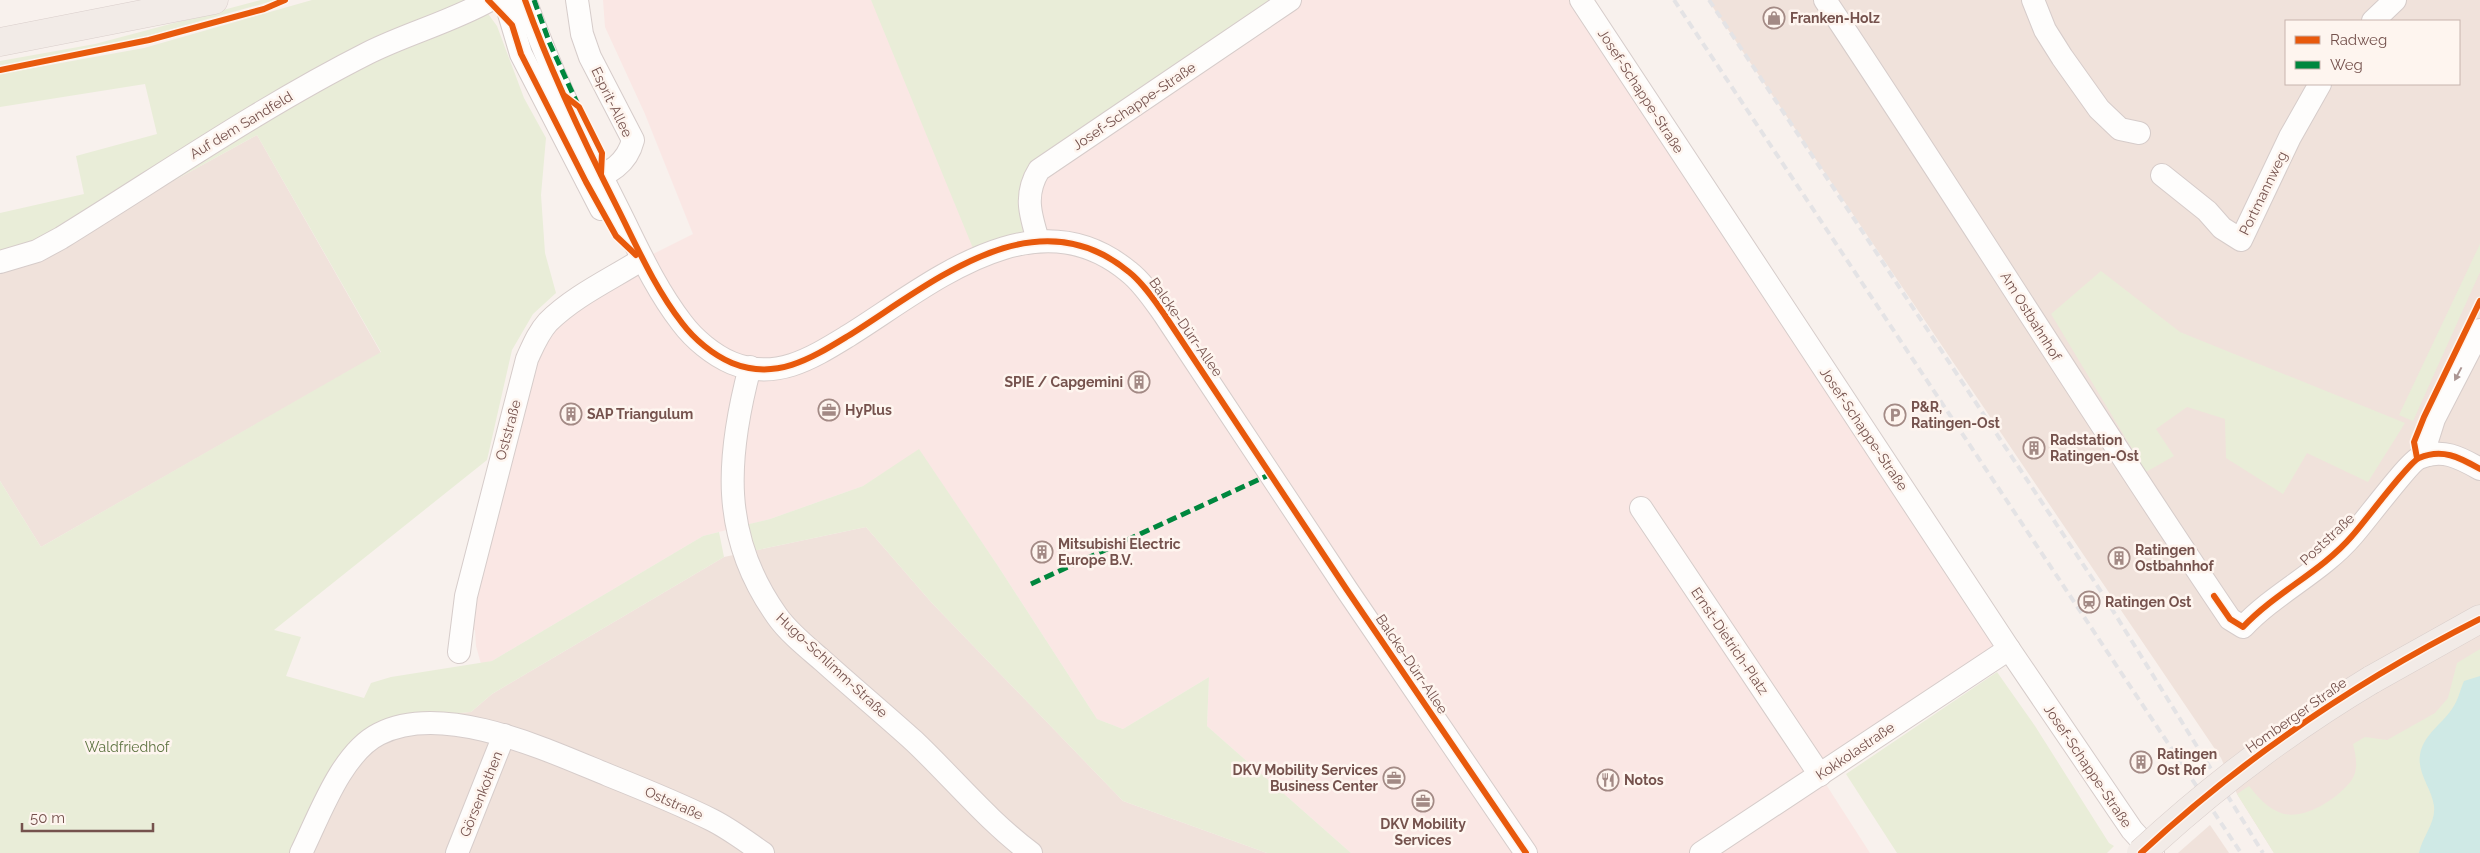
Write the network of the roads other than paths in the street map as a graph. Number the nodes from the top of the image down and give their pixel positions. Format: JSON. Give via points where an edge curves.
{"nodes":[{"id":1,"x":178,"y":0,"type":"edge"},
{"id":2,"x":214,"y":0,"type":"edge"},
{"id":3,"x":490,"y":0,"type":"edge"},
{"id":4,"x":505,"y":0,"type":"edge"},
{"id":5,"x":525,"y":0,"type":"edge"},
{"id":6,"x":578,"y":0,"type":"edge"},
{"id":7,"x":1290,"y":0,"type":"edge"},
{"id":8,"x":1581,"y":0,"type":"edge"},
{"id":9,"x":1825,"y":0,"type":"edge"},
{"id":10,"x":2033,"y":0,"type":"edge"},
{"id":11,"x":2395,"y":0,"type":"edge"},
{"id":12,"x":142,"y":16,"type":"junction"},
{"id":13,"x":2374,"y":20,"type":"edge"},
{"id":14,"x":0,"y":42,"type":"edge"},
{"id":15,"x":2319,"y":85,"type":"edge"},
{"id":16,"x":2140,"y":133,"type":"dead end"},
{"id":17,"x":2162,"y":175,"type":"dead end"},
{"id":18,"x":594,"y":179,"type":"junction"},
{"id":19,"x":1038,"y":240,"type":"junction"},
{"id":20,"x":641,"y":260,"type":"junction"},
{"id":21,"x":0,"y":262,"type":"edge"},
{"id":22,"x":2480,"y":330,"type":"edge"},
{"id":23,"x":750,"y":367,"type":"junction"},
{"id":24,"x":2428,"y":455,"type":"junction"},
{"id":25,"x":2480,"y":469,"type":"edge"},
{"id":26,"x":1641,"y":508,"type":"dead end"},
{"id":27,"x":2480,"y":619,"type":"edge"},
{"id":28,"x":2243,"y":627,"type":"joint"},
{"id":29,"x":2009,"y":649,"type":"junction"},
{"id":30,"x":459,"y":652,"type":"dead end"},
{"id":31,"x":504,"y":735,"type":"junction"},
{"id":32,"x":1820,"y":775,"type":"junction"},
{"id":33,"x":301,"y":853,"type":"edge"},
{"id":34,"x":457,"y":853,"type":"edge"},
{"id":35,"x":763,"y":853,"type":"edge"},
{"id":36,"x":1031,"y":853,"type":"edge"},
{"id":37,"x":1526,"y":853,"type":"edge"},
{"id":38,"x":1701,"y":853,"type":"edge"},
{"id":39,"x":2141,"y":853,"type":"edge"},
{"id":40,"x":2153,"y":853,"type":"edge"}],
"edges":[{"from":1,"to":12,"type":"main road"},
{"from":2,"to":12,"type":"main road"},
{"from":3,"to":21,"type":"street","name":"Auf dem Sandfeld","via":[[369,52],[262,111],[61,238],[37,251]]},
{"from":4,"to":18,"type":"street","name":"Balcke-Dürr-Allee","via":[[522,54]]},
{"from":5,"to":18,"type":"street","name":"Balcke-Dürr-Allee"},
{"from":6,"to":18,"type":"street","name":"Esprit-Allee","via":[[582,34],[590,57],[633,140],[626,159]]},
{"from":7,"to":19,"type":"street","name":"Josef-Schappe-Straße","via":[[1040,170],[1032,180],[1028,203]]},
{"from":8,"to":29,"type":"street","name":"Josef-Schappe-Straße"},
{"from":9,"to":28,"type":"street","name":"Am Ostbahnhof","via":[[2214,596],[2230,619]]},
{"from":10,"to":16,"type":"street","via":[[2062,57],[2099,109],[2120,129]]},
{"from":11,"to":13,"type":"street"},
{"from":12,"to":14,"type":"main road"},
{"from":15,"to":17,"type":"street","name":"Portmannweg","via":[[2240,240]]},
{"from":18,"to":20,"type":"street","name":"Balcke-Dürr-Allee"},
{"from":19,"to":23,"type":"street","name":"Balcke-Dürr-Allee","via":[[977,258],[807,361],[774,369]]},
{"from":19,"to":37,"type":"street","name":"Balcke-Dürr-Allee","via":[[1060,240],[1103,254],[1130,272],[1148,292]]},
{"from":20,"to":23,"type":"street","name":"Balcke-Dürr-Allee","via":[[695,338],[732,363]]},
{"from":20,"to":30,"type":"street","name":"Oststraße","via":[[565,308],[537,336],[527,359],[466,596]]},
{"from":22,"to":24,"type":"street","one_way":true,"via":[[2434,419],[2427,441]]},
{"from":23,"to":36,"type":"street","name":"Hugo-Schlimm-Straße","via":[[737,431],[732,492],[738,539],[761,592],[778,617],[814,653],[914,741],[1007,835]]},
{"from":24,"to":25,"type":"street","via":[[2438,452],[2457,456]]},
{"from":24,"to":28,"type":"street","name":"Poststraße","via":[[2417,458],[2345,543]]},
{"from":26,"to":32,"type":"street","name":"Ernst-Dietrich-Platz"},
{"from":27,"to":39,"type":"main road","name":"Homberger Straße","bridge":true,"via":[[2328,705],[2232,776]]},
{"from":29,"to":32,"type":"street","name":"Kokkolastraße"},
{"from":29,"to":40,"type":"street","name":"Josef-Schappe-Straße","via":[[2132,830]]},
{"from":31,"to":33,"type":"street","name":"Oststraße","via":[[441,724],[396,727],[378,734],[350,759]]},
{"from":31,"to":34,"type":"street","name":"Görsenkothen"},
{"from":31,"to":35,"type":"street","name":"Oststraße","via":[[714,821]]},
{"from":32,"to":38,"type":"street","name":"Kokkolastraße"}]}
